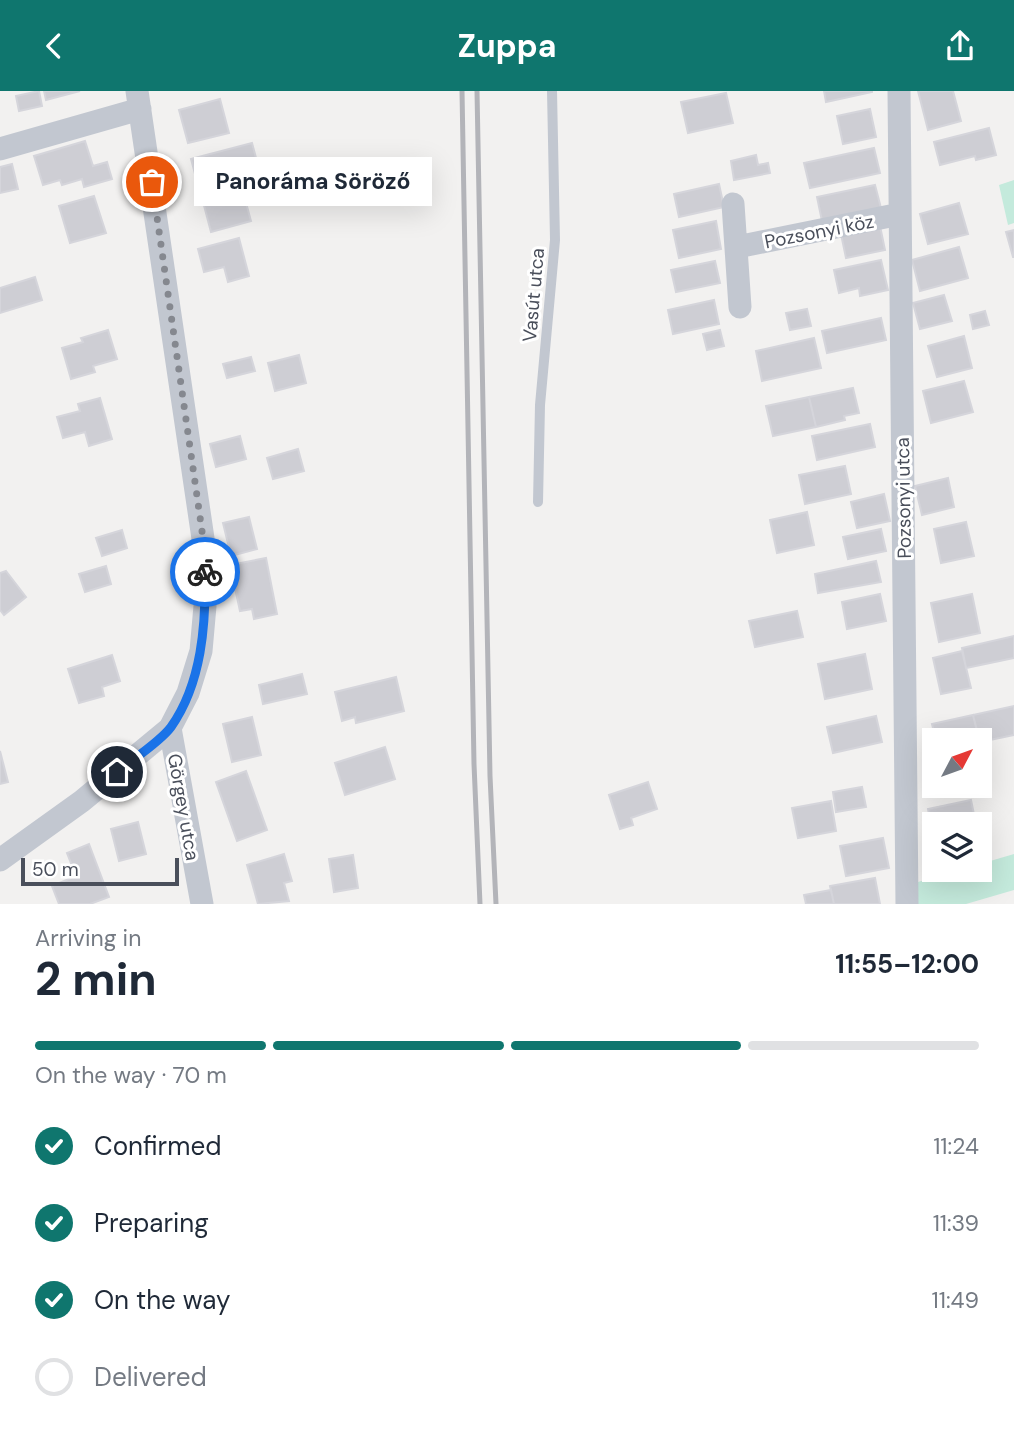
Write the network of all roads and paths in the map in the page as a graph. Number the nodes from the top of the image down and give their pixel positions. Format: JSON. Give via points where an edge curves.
{"nodes":[{"id":1,"x":552,"y":91,"type":"edge"},
{"id":2,"x":900,"y":91,"type":"edge"},
{"id":3,"x":138,"y":100,"type":"edge"},
{"id":4,"x":0,"y":149,"type":"edge"},
{"id":5,"x":733,"y":204,"type":"dead end"},
{"id":6,"x":900,"y":214,"type":"junction"},
{"id":7,"x":737,"y":247,"type":"junction"},
{"id":8,"x":740,"y":306,"type":"dead end"},
{"id":9,"x":538,"y":502,"type":"dead end"},
{"id":10,"x":170,"y":728,"type":"junction"},
{"id":11,"x":0,"y":860,"type":"edge"},
{"id":12,"x":202,"y":904,"type":"edge"},
{"id":13,"x":906,"y":904,"type":"edge"}],
"edges":[{"from":1,"to":9,"type":"lane","name":"Vasút utca","via":[[556,222],[540,405]]},
{"from":2,"to":6,"type":"street","name":"Pozsonyi utca"},
{"from":3,"to":4,"type":"street"},
{"from":3,"to":10,"type":"street","name":"Görgey utca","via":[[205,552],[201,651],[188,693]]},
{"from":5,"to":7,"type":"street","name":"Pozsonyi köz"},
{"from":6,"to":7,"type":"street","name":"Pozsonyi köz"},
{"from":6,"to":13,"type":"street","name":"Pozsonyi utca"},
{"from":7,"to":8,"type":"street","name":"Pozsonyi köz"},
{"from":10,"to":11,"type":"street","via":[[82,801]]},
{"from":10,"to":12,"type":"street","name":"Görgey utca"}]}
